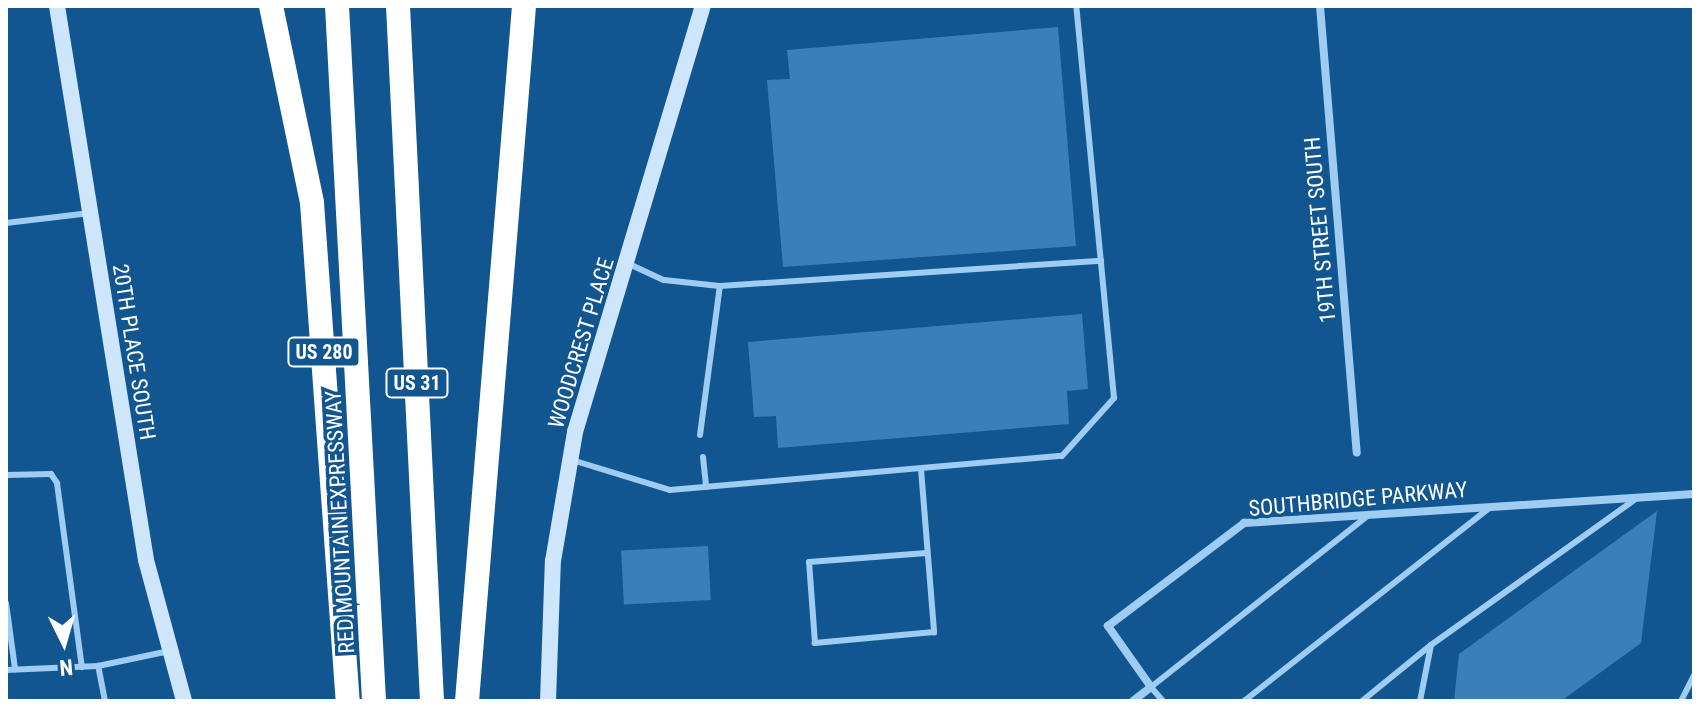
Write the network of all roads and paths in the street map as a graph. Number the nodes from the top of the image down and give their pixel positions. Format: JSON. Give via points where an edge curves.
{"nodes":[{"id":1,"x":57,"y":6,"type":"edge"},
{"id":2,"x":271,"y":6,"type":"edge"},
{"id":3,"x":337,"y":6,"type":"edge"},
{"id":4,"x":398,"y":6,"type":"edge"},
{"id":5,"x":524,"y":6,"type":"edge"},
{"id":6,"x":703,"y":6,"type":"edge"},
{"id":7,"x":1076,"y":6,"type":"edge"},
{"id":8,"x":1320,"y":6,"type":"edge"},
{"id":9,"x":90,"y":213,"type":"junction"},
{"id":10,"x":6,"y":223,"type":"edge"},
{"id":11,"x":1101,"y":261,"type":"junction"},
{"id":12,"x":629,"y":264,"type":"junction"},
{"id":13,"x":720,"y":286,"type":"junction"},
{"id":14,"x":700,"y":435,"type":"dead end"},
{"id":15,"x":1357,"y":452,"type":"dead end"},
{"id":16,"x":703,"y":457,"type":"dead end"},
{"id":17,"x":569,"y":460,"type":"junction"},
{"id":18,"x":921,"y":469,"type":"junction"},
{"id":19,"x":6,"y":475,"type":"edge"},
{"id":20,"x":706,"y":487,"type":"junction"},
{"id":21,"x":1694,"y":494,"type":"edge"},
{"id":22,"x":1639,"y":497,"type":"junction"},
{"id":23,"x":1492,"y":506,"type":"junction"},
{"id":24,"x":1370,"y":514,"type":"junction"},
{"id":25,"x":927,"y":553,"type":"junction"},
{"id":26,"x":6,"y":603,"type":"edge"},
{"id":27,"x":1431,"y":645,"type":"junction"},
{"id":28,"x":169,"y":651,"type":"junction"},
{"id":29,"x":98,"y":666,"type":"junction"},
{"id":30,"x":82,"y":667,"type":"junction"},
{"id":31,"x":15,"y":669,"type":"junction"},
{"id":32,"x":6,"y":670,"type":"edge"},
{"id":33,"x":1694,"y":675,"type":"edge"},
{"id":34,"x":1151,"y":687,"type":"junction"},
{"id":35,"x":105,"y":701,"type":"edge"},
{"id":36,"x":184,"y":701,"type":"edge"},
{"id":37,"x":348,"y":701,"type":"edge"},
{"id":38,"x":374,"y":701,"type":"edge"},
{"id":39,"x":432,"y":701,"type":"edge"},
{"id":40,"x":467,"y":701,"type":"edge"},
{"id":41,"x":548,"y":701,"type":"edge"},
{"id":42,"x":1133,"y":701,"type":"edge"},
{"id":43,"x":1163,"y":701,"type":"edge"},
{"id":44,"x":1244,"y":701,"type":"edge"},
{"id":45,"x":1362,"y":701,"type":"edge"},
{"id":46,"x":1420,"y":701,"type":"edge"},
{"id":47,"x":1681,"y":701,"type":"edge"}],
"edges":[{"from":1,"to":9,"type":"street","name":"20TH PLACE SOUTH"},
{"from":2,"to":37,"type":"highway","number":"US 280","via":[[312,203]]},
{"from":3,"to":38,"type":"highway","name":"RED MOUNTAIN EXPRESSWAY","number":"US 31"},
{"from":4,"to":39,"type":"highway","number":"US 31"},
{"from":5,"to":40,"type":"highway"},
{"from":6,"to":12,"type":"street","name":"WOODCREST PLACE"},
{"from":7,"to":11,"type":"lane"},
{"from":8,"to":15,"type":"street","name":"19TH STREET SOUTH"},
{"from":9,"to":10,"type":"lane"},
{"from":9,"to":28,"type":"street","name":"20TH PLACE SOUTH","via":[[146,560]]},
{"from":11,"to":13,"type":"lane"},
{"from":11,"to":18,"type":"lane","via":[[1114,398],[1062,456]]},
{"from":12,"to":13,"type":"lane","via":[[664,280]]},
{"from":12,"to":17,"type":"street","name":"WOODCREST PLACE"},
{"from":13,"to":14,"type":"lane"},
{"from":16,"to":20,"type":"lane"},
{"from":17,"to":20,"type":"lane","via":[[670,490]]},
{"from":17,"to":41,"type":"street","name":"WOODCREST PLACE","via":[[548,617]]},
{"from":18,"to":20,"type":"lane"},
{"from":18,"to":25,"type":"lane"},
{"from":19,"to":30,"type":"lane","via":[[51,474],[57,483]]},
{"from":21,"to":22,"type":"street","name":"SOUTHBRIDGE PARKWAY"},
{"from":22,"to":23,"type":"street","name":"SOUTHBRIDGE PARKWAY"},
{"from":22,"to":27,"type":"lane"},
{"from":23,"to":24,"type":"street","name":"SOUTHBRIDGE PARKWAY"},
{"from":23,"to":44,"type":"lane"},
{"from":24,"to":34,"type":"lane"},
{"from":24,"to":34,"type":"street","name":"SOUTHBRIDGE PARKWAY","via":[[1244,523],[1108,626]]},
{"from":25,"to":25,"type":"lane","via":[[934,632],[815,643],[809,562]]},
{"from":26,"to":31,"type":"lane"},
{"from":27,"to":45,"type":"lane"},
{"from":27,"to":46,"type":"lane"},
{"from":28,"to":29,"type":"lane"},
{"from":28,"to":36,"type":"street","name":"20TH PLACE SOUTH"},
{"from":29,"to":30,"type":"lane"},
{"from":29,"to":35,"type":"lane"},
{"from":30,"to":31,"type":"lane"},
{"from":31,"to":32,"type":"lane"},
{"from":33,"to":47,"type":"lane"},
{"from":34,"to":42,"type":"street"},
{"from":34,"to":43,"type":"lane"}]}
